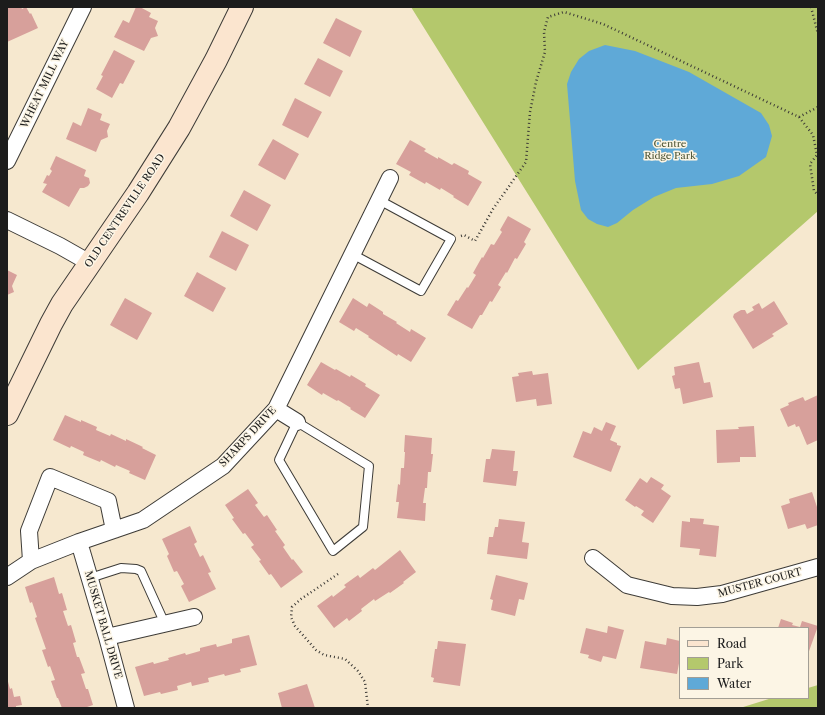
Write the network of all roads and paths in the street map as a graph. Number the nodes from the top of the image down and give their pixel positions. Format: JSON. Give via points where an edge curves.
{"nodes":[{"id":1,"x":83,"y":7,"type":"edge"},
{"id":2,"x":242,"y":7,"type":"edge"},
{"id":3,"x":811,"y":7,"type":"edge"},
{"id":4,"x":818,"y":34,"type":"edge"},
{"id":5,"x":818,"y":107,"type":"edge"},
{"id":6,"x":799,"y":118,"type":"junction"},
{"id":7,"x":7,"y":160,"type":"edge"},
{"id":8,"x":390,"y":178,"type":"dead end"},
{"id":9,"x":818,"y":195,"type":"edge"},
{"id":10,"x":379,"y":200,"type":"junction"},
{"id":11,"x":7,"y":220,"type":"edge"},
{"id":12,"x":451,"y":239,"type":"junction"},
{"id":13,"x":352,"y":254,"type":"junction"},
{"id":14,"x":90,"y":263,"type":"junction"},
{"id":15,"x":276,"y":409,"type":"junction"},
{"id":16,"x":7,"y":414,"type":"edge"},
{"id":17,"x":297,"y":422,"type":"junction"},
{"id":18,"x":114,"y":530,"type":"junction"},
{"id":19,"x":79,"y":542,"type":"junction"},
{"id":20,"x":593,"y":558,"type":"dead end"},
{"id":21,"x":31,"y":561,"type":"junction"},
{"id":22,"x":818,"y":567,"type":"edge"},
{"id":23,"x":338,"y":574,"type":"dead end"},
{"id":24,"x":7,"y":577,"type":"edge"},
{"id":25,"x":90,"y":578,"type":"junction"},
{"id":26,"x":194,"y":617,"type":"dead end"},
{"id":27,"x":165,"y":624,"type":"junction"},
{"id":28,"x":107,"y":637,"type":"junction"},
{"id":29,"x":126,"y":708,"type":"edge"},
{"id":30,"x":368,"y":708,"type":"edge"}],
"edges":[{"from":1,"to":7,"type":"street","name":"WHEAT MILL WAY"},
{"from":2,"to":14,"type":"street","name":"OLD CENTREVILLE ROAD","via":[[179,128]]},
{"from":3,"to":4,"type":"path"},
{"from":5,"to":6,"type":"path"},
{"from":6,"to":9,"type":"path","via":[[813,135],[816,155],[810,164],[814,192]]},
{"from":6,"to":12,"type":"path","via":[[602,24],[564,12],[548,18],[544,32],[546,52],[530,112],[526,162],[493,209],[475,241],[464,235]]},
{"from":8,"to":10,"type":"street","name":"SHARPS DRIVE"},
{"from":10,"to":12,"type":"lane"},
{"from":10,"to":13,"type":"street","name":"SHARPS DRIVE"},
{"from":11,"to":14,"type":"street"},
{"from":12,"to":13,"type":"lane","via":[[421,291]]},
{"from":13,"to":15,"type":"street","name":"SHARPS DRIVE"},
{"from":14,"to":16,"type":"street","name":"OLD CENTREVILLE ROAD","via":[[51,324]]},
{"from":15,"to":17,"type":"street"},
{"from":15,"to":18,"type":"street","name":"SHARPS DRIVE","via":[[223,466],[143,520]]},
{"from":17,"to":17,"type":"lane","via":[[369,466],[363,526],[333,551],[279,460]]},
{"from":18,"to":19,"type":"street","name":"SHARPS DRIVE"},
{"from":18,"to":21,"type":"street","via":[[108,501],[50,477],[29,531]]},
{"from":19,"to":21,"type":"street","name":"SHARPS DRIVE"},
{"from":19,"to":25,"type":"street","name":"MUSKET BALL DRIVE"},
{"from":20,"to":22,"type":"street","name":"MUSTER COURT","via":[[627,585],[672,596],[722,594]]},
{"from":21,"to":24,"type":"street","name":"SHARPS DRIVE"},
{"from":23,"to":30,"type":"path","via":[[292,607],[291,617],[295,626],[316,650],[324,655],[345,659],[358,670],[365,682]]},
{"from":25,"to":27,"type":"lane","via":[[121,568],[141,572]]},
{"from":25,"to":28,"type":"street","name":"MUSKET BALL DRIVE"},
{"from":26,"to":27,"type":"street"},
{"from":27,"to":28,"type":"street"},
{"from":28,"to":29,"type":"street","name":"MUSKET BALL DRIVE"}]}
